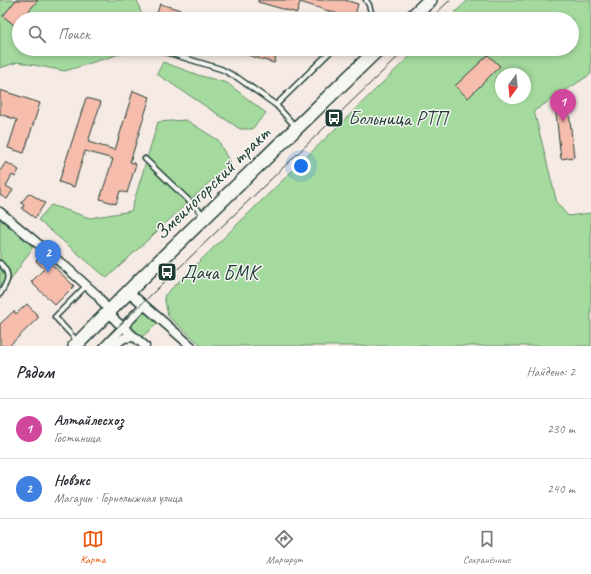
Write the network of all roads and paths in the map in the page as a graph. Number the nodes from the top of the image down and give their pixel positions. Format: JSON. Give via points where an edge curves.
{"nodes":[{"id":1,"x":366,"y":0,"type":"edge"},
{"id":2,"x":430,"y":0,"type":"edge"},
{"id":3,"x":370,"y":12,"type":"edge"},
{"id":4,"x":417,"y":12,"type":"edge"},
{"id":5,"x":178,"y":56,"type":"edge"},
{"id":6,"x":326,"y":56,"type":"edge"},
{"id":7,"x":371,"y":56,"type":"edge"},
{"id":8,"x":276,"y":105,"type":"junction"},
{"id":9,"x":297,"y":127,"type":"junction"},
{"id":10,"x":145,"y":159,"type":"dead end"},
{"id":11,"x":0,"y":212,"type":"edge"},
{"id":12,"x":206,"y":216,"type":"junction"},
{"id":13,"x":0,"y":263,"type":"edge"},
{"id":14,"x":86,"y":286,"type":"junction"},
{"id":15,"x":129,"y":292,"type":"junction"},
{"id":16,"x":0,"y":294,"type":"edge"},
{"id":17,"x":144,"y":305,"type":"junction"},
{"id":18,"x":109,"y":312,"type":"junction"},
{"id":19,"x":122,"y":327,"type":"junction"},
{"id":20,"x":134,"y":337,"type":"junction"},
{"id":21,"x":77,"y":344,"type":"edge"},
{"id":22,"x":105,"y":346,"type":"edge"},
{"id":23,"x":113,"y":346,"type":"edge"},
{"id":24,"x":145,"y":346,"type":"edge"},
{"id":25,"x":190,"y":346,"type":"edge"}],
"edges":[{"from":1,"to":3,"type":"lane"},
{"from":2,"to":4,"type":"highway"},
{"from":5,"to":8,"type":"lane","via":[[221,69]]},
{"from":6,"to":8,"type":"lane"},
{"from":7,"to":9,"type":"highway","name":"Змеиногорский тракт"},
{"from":8,"to":9,"type":"lane"},
{"from":9,"to":12,"type":"highway","name":"Змеиногорский тракт"},
{"from":10,"to":12,"type":"lane"},
{"from":11,"to":14,"type":"street"},
{"from":12,"to":15,"type":"highway","name":"Змеиногорский тракт"},
{"from":13,"to":16,"type":"lane","via":[[6,269],[8,278]]},
{"from":14,"to":18,"type":"street","via":[[97,295]]},
{"from":14,"to":21,"type":"lane","via":[[55,317]]},
{"from":15,"to":17,"type":"street"},
{"from":15,"to":18,"type":"highway","name":"Змеиногорский тракт"},
{"from":17,"to":19,"type":"street"},
{"from":17,"to":25,"type":"street"},
{"from":18,"to":19,"type":"street"},
{"from":18,"to":21,"type":"highway","name":"Змеиногорский тракт"},
{"from":19,"to":20,"type":"street"},
{"from":19,"to":22,"type":"street"},
{"from":20,"to":23,"type":"street","via":[[124,338]]},
{"from":20,"to":24,"type":"street"}]}
